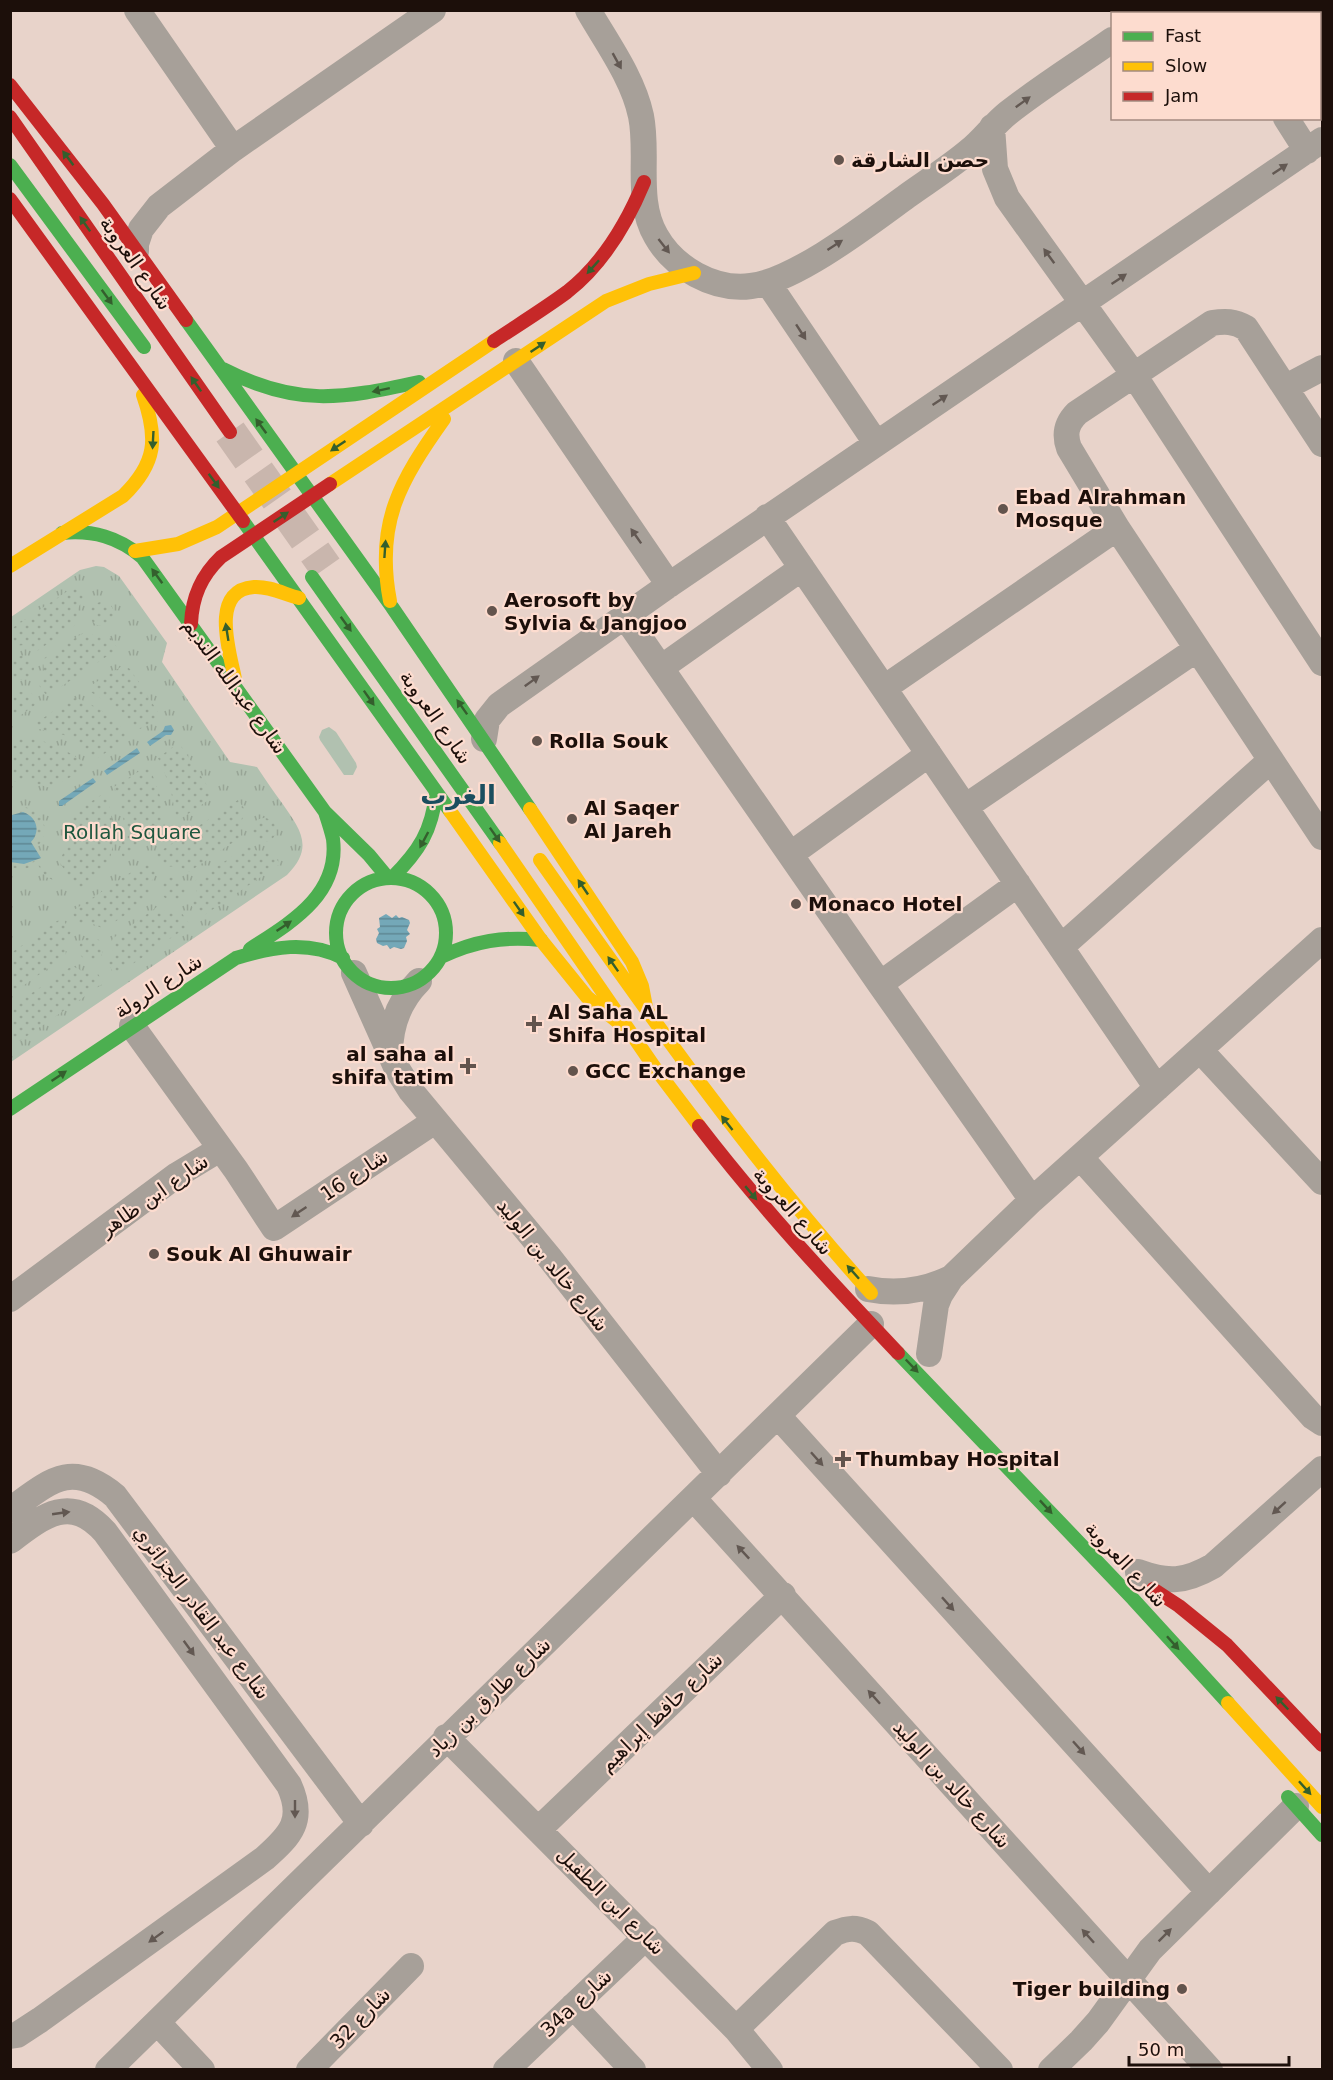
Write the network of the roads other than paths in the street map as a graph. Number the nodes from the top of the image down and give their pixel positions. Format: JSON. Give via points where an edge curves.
{"nodes":[{"id":1,"x":137,"y":10,"type":"edge"},
{"id":2,"x":433,"y":10,"type":"edge"},
{"id":3,"x":588,"y":10,"type":"edge"},
{"id":4,"x":1111,"y":41,"type":"edge"},
{"id":5,"x":10,"y":85,"type":"edge"},
{"id":6,"x":10,"y":117,"type":"edge"},
{"id":7,"x":1288,"y":120,"type":"edge"},
{"id":8,"x":993,"y":127,"type":"junction"},
{"id":9,"x":1315,"y":146,"type":"edge"},
{"id":10,"x":234,"y":150,"type":"junction"},
{"id":11,"x":10,"y":165,"type":"edge"},
{"id":12,"x":644,"y":182,"type":"junction"},
{"id":13,"x":10,"y":200,"type":"edge"},
{"id":14,"x":103,"y":204,"type":"junction"},
{"id":15,"x":159,"y":206,"type":"junction"},
{"id":16,"x":136,"y":251,"type":"junction"},
{"id":17,"x":694,"y":273,"type":"junction"},
{"id":18,"x":768,"y":283,"type":"junction"},
{"id":19,"x":1083,"y":304,"type":"junction"},
{"id":20,"x":516,"y":361,"type":"junction"},
{"id":21,"x":155,"y":363,"type":"dead end"},
{"id":22,"x":131,"y":365,"type":"junction"},
{"id":23,"x":219,"y":367,"type":"junction"},
{"id":24,"x":1323,"y":368,"type":"edge"},
{"id":25,"x":1134,"y":375,"type":"junction"},
{"id":26,"x":439,"y":378,"type":"junction"},
{"id":27,"x":1286,"y":387,"type":"junction"},
{"id":28,"x":455,"y":403,"type":"junction"},
{"id":29,"x":230,"y":432,"type":"tunnel mouth"},
{"id":30,"x":884,"y":438,"type":"junction"},
{"id":31,"x":1323,"y":444,"type":"edge"},
{"id":32,"x":295,"y":474,"type":"junction"},
{"id":33,"x":312,"y":497,"type":"junction"},
{"id":34,"x":237,"y":513,"type":"junction"},
{"id":35,"x":767,"y":517,"type":"junction"},
{"id":36,"x":1117,"y":528,"type":"junction"},
{"id":37,"x":62,"y":533,"type":"junction"},
{"id":38,"x":253,"y":536,"type":"junction"},
{"id":39,"x":135,"y":551,"type":"junction"},
{"id":40,"x":14,"y":556,"type":"edge"},
{"id":41,"x":802,"y":568,"type":"junction"},
{"id":42,"x":312,"y":577,"type":"tunnel mouth"},
{"id":43,"x":669,"y":585,"type":"junction"},
{"id":44,"x":298,"y":598,"type":"junction"},
{"id":45,"x":392,"y":607,"type":"junction"},
{"id":46,"x":624,"y":615,"type":"junction"},
{"id":47,"x":191,"y":624,"type":"junction"},
{"id":48,"x":1197,"y":649,"type":"junction"},
{"id":49,"x":1323,"y":663,"type":"edge"},
{"id":50,"x":662,"y":667,"type":"junction"},
{"id":51,"x":884,"y":688,"type":"junction"},
{"id":52,"x":237,"y":689,"type":"junction"},
{"id":53,"x":484,"y":739,"type":"junction"},
{"id":54,"x":929,"y":754,"type":"junction"},
{"id":55,"x":1271,"y":760,"type":"junction"},
{"id":56,"x":436,"y":793,"type":"junction"},
{"id":57,"x":965,"y":807,"type":"junction"},
{"id":58,"x":325,"y":812,"type":"junction"},
{"id":59,"x":1323,"y":837,"type":"edge"},
{"id":60,"x":535,"y":853,"type":"dead end"},
{"id":61,"x":791,"y":854,"type":"junction"},
{"id":62,"x":390,"y":878,"type":"junction"},
{"id":63,"x":1018,"y":884,"type":"junction"},
{"id":64,"x":541,"y":940,"type":"junction"},
{"id":65,"x":1323,"y":940,"type":"edge"},
{"id":66,"x":1061,"y":947,"type":"junction"},
{"id":67,"x":441,"y":957,"type":"junction"},
{"id":68,"x":236,"y":958,"type":"junction"},
{"id":69,"x":348,"y":966,"type":"junction"},
{"id":70,"x":419,"y":981,"type":"junction"},
{"id":71,"x":880,"y":984,"type":"junction"},
{"id":72,"x":646,"y":1012,"type":"junction"},
{"id":73,"x":132,"y":1026,"type":"junction"},
{"id":74,"x":627,"y":1029,"type":"junction"},
{"id":75,"x":1200,"y":1050,"type":"junction"},
{"id":76,"x":390,"y":1054,"type":"junction"},
{"id":77,"x":1157,"y":1088,"type":"junction"},
{"id":78,"x":10,"y":1108,"type":"edge"},
{"id":79,"x":435,"y":1121,"type":"junction"},
{"id":80,"x":220,"y":1149,"type":"junction"},
{"id":81,"x":1080,"y":1157,"type":"junction"},
{"id":82,"x":1323,"y":1182,"type":"edge"},
{"id":83,"x":1032,"y":1200,"type":"junction"},
{"id":84,"x":274,"y":1228,"type":"joint"},
{"id":85,"x":951,"y":1278,"type":"junction"},
{"id":86,"x":10,"y":1299,"type":"edge"},
{"id":87,"x":874,"y":1306,"type":"junction"},
{"id":88,"x":928,"y":1352,"type":"dead end"},
{"id":89,"x":778,"y":1416,"type":"junction"},
{"id":90,"x":1318,"y":1420,"type":"edge"},
{"id":91,"x":1323,"y":1443,"type":"edge"},
{"id":92,"x":1322,"y":1467,"type":"edge"},
{"id":93,"x":719,"y":1474,"type":"junction"},
{"id":94,"x":694,"y":1499,"type":"junction"},
{"id":95,"x":10,"y":1510,"type":"edge"},
{"id":96,"x":144,"y":1532,"type":"junction"},
{"id":97,"x":10,"y":1541,"type":"edge"},
{"id":98,"x":117,"y":1550,"type":"junction"},
{"id":99,"x":1140,"y":1575,"type":"junction"},
{"id":100,"x":783,"y":1595,"type":"junction"},
{"id":101,"x":1133,"y":1599,"type":"junction"},
{"id":102,"x":1145,"y":1634,"type":"dead end"},
{"id":103,"x":1200,"y":1640,"type":"dead end"},
{"id":104,"x":446,"y":1737,"type":"junction"},
{"id":105,"x":1323,"y":1745,"type":"edge"},
{"id":106,"x":1289,"y":1797,"type":"joint"},
{"id":107,"x":1323,"y":1808,"type":"edge"},
{"id":108,"x":360,"y":1824,"type":"junction"},
{"id":109,"x":539,"y":1829,"type":"junction"},
{"id":110,"x":1323,"y":1836,"type":"edge"},
{"id":111,"x":265,"y":1858,"type":"junction"},
{"id":112,"x":291,"y":1891,"type":"junction"},
{"id":113,"x":1209,"y":1892,"type":"junction"},
{"id":114,"x":646,"y":1937,"type":"junction"},
{"id":115,"x":411,"y":1966,"type":"dead end"},
{"id":116,"x":1127,"y":1979,"type":"junction"},
{"id":117,"x":573,"y":2006,"type":"junction"},
{"id":118,"x":157,"y":2022,"type":"junction"},
{"id":119,"x":736,"y":2029,"type":"junction"},
{"id":120,"x":10,"y":2036,"type":"edge"},
{"id":121,"x":108,"y":2070,"type":"edge"},
{"id":122,"x":202,"y":2070,"type":"edge"},
{"id":123,"x":309,"y":2070,"type":"edge"},
{"id":124,"x":507,"y":2070,"type":"edge"},
{"id":125,"x":633,"y":2070,"type":"edge"},
{"id":126,"x":770,"y":2070,"type":"edge"},
{"id":127,"x":1000,"y":2070,"type":"edge"},
{"id":128,"x":1051,"y":2070,"type":"edge"},
{"id":129,"x":1210,"y":2070,"type":"edge"}],
"edges":[{"from":1,"to":10,"type":"street"},
{"from":2,"to":10,"type":"street"},
{"from":3,"to":12,"type":"street","one_way":true,"via":[[636,98],[643,129]]},
{"from":8,"to":4,"type":"street","one_way":true},
{"from":14,"to":5,"type":"street","one_way":true},
{"from":29,"to":6,"type":"street","name":"شارع العروبة","one_way":true},
{"from":7,"to":9,"type":"street"},
{"from":18,"to":8,"type":"street","one_way":true,"via":[[872,221],[970,151]]},
{"from":19,"to":8,"type":"street","one_way":true,"via":[[1007,198],[995,169]]},
{"from":19,"to":9,"type":"street","one_way":true},
{"from":10,"to":15,"type":"street"},
{"from":11,"to":21,"type":"street","one_way":true},
{"from":12,"to":17,"type":"street","one_way":true,"via":[[648,218],[655,236],[679,263]]},
{"from":12,"to":26,"type":"street","one_way":true,"via":[[621,231],[588,273],[568,291]]},
{"from":13,"to":22,"type":"street"},
{"from":14,"to":15,"type":"street","via":[[125,211]]},
{"from":14,"to":16,"type":"street"},
{"from":15,"to":16,"type":"street","via":[[141,230]]},
{"from":16,"to":23,"type":"street"},
{"from":17,"to":18,"type":"street","via":[[735,287]]},
{"from":20,"to":17,"type":"street","one_way":true,"via":[[632,288]]},
{"from":18,"to":30,"type":"street","one_way":true},
{"from":19,"to":25,"type":"street"},
{"from":30,"to":19,"type":"street","one_way":true},
{"from":20,"to":28,"type":"street"},
{"from":43,"to":20,"type":"street","one_way":true},
{"from":22,"to":34,"type":"street","one_way":true},
{"from":22,"to":37,"type":"street","one_way":true,"via":[[154,429],[150,460],[144,474],[123,496]]},
{"from":26,"to":23,"type":"street","one_way":true,"via":[[354,396],[307,397],[261,387]]},
{"from":32,"to":23,"type":"street","one_way":true},
{"from":24,"to":27,"type":"street"},
{"from":25,"to":27,"type":"street","via":[[1212,323],[1224,321],[1246,328]]},
{"from":25,"to":36,"type":"street","via":[[1077,413],[1066,429],[1070,448]]},
{"from":25,"to":49,"type":"street"},
{"from":26,"to":32,"type":"street","one_way":true},
{"from":27,"to":31,"type":"street"},
{"from":28,"to":33,"type":"street"},
{"from":45,"to":28,"type":"street","one_way":true,"via":[[384,564],[392,511],[415,459]]},
{"from":30,"to":35,"type":"street"},
{"from":32,"to":33,"type":"street"},
{"from":32,"to":34,"type":"street"},
{"from":38,"to":33,"type":"street","one_way":true},
{"from":33,"to":45,"type":"street"},
{"from":34,"to":38,"type":"street"},
{"from":34,"to":39,"type":"street","via":[[186,542]]},
{"from":35,"to":41,"type":"street"},
{"from":35,"to":43,"type":"street"},
{"from":36,"to":48,"type":"street"},
{"from":36,"to":51,"type":"street"},
{"from":37,"to":39,"type":"street","name":"شارع عبدالله النديم","via":[[78,531],[108,536]]},
{"from":37,"to":40,"type":"street"},
{"from":38,"to":44,"type":"street"},
{"from":38,"to":47,"type":"street","via":[[221,556],[204,575],[193,599]]},
{"from":47,"to":39,"type":"street","name":"شارع عبدالله النديم","one_way":true},
{"from":41,"to":50,"type":"street"},
{"from":41,"to":51,"type":"street"},
{"from":42,"to":74,"type":"street","name":"شارع العروبة","one_way":true},
{"from":43,"to":46,"type":"street"},
{"from":52,"to":44,"type":"street","one_way":true,"via":[[225,623],[232,597],[256,587]]},
{"from":44,"to":56,"type":"street","one_way":true},
{"from":53,"to":45,"type":"street","one_way":true},
{"from":46,"to":50,"type":"street"},
{"from":53,"to":46,"type":"street","one_way":true,"via":[[487,720],[499,705]]},
{"from":47,"to":52,"type":"street","name":"شارع عبدالله النديم"},
{"from":48,"to":55,"type":"street"},
{"from":48,"to":57,"type":"street"},
{"from":50,"to":61,"type":"street"},
{"from":51,"to":54,"type":"street"},
{"from":52,"to":58,"type":"street","name":"شارع عبدالله النديم"},
{"from":72,"to":53,"type":"street","one_way":true,"via":[[642,986],[632,962]]},
{"from":54,"to":57,"type":"street"},
{"from":54,"to":61,"type":"street"},
{"from":55,"to":59,"type":"street"},
{"from":55,"to":66,"type":"street"},
{"from":56,"to":62,"type":"street","one_way":true,"via":[[430,830],[422,846]]},
{"from":56,"to":64,"type":"street","one_way":true},
{"from":57,"to":63,"type":"street"},
{"from":58,"to":62,"type":"street","name":"شارع عبدالله النديم"},
{"from":68,"to":58,"type":"street","one_way":true,"via":[[299,916],[319,896],[333,855],[332,833]]},
{"from":72,"to":60,"type":"street","name":"شارع العروبة","one_way":true},
{"from":61,"to":71,"type":"street"},
{"from":62,"to":67,"type":"street","via":[[415,883],[434,897],[446,926]]},
{"from":62,"to":69,"type":"street","via":[[359,888],[340,913],[338,944]]},
{"from":63,"to":66,"type":"street"},
{"from":63,"to":71,"type":"street"},
{"from":64,"to":67,"type":"street","via":[[482,940]]},
{"from":64,"to":74,"type":"street","via":[[587,997]]},
{"from":65,"to":75,"type":"street"},
{"from":66,"to":77,"type":"street"},
{"from":67,"to":70,"type":"street"},
{"from":68,"to":69,"type":"street","name":"شارع الرولة","via":[[299,947],[331,951]]},
{"from":68,"to":73,"type":"street","name":"شارع الرولة"},
{"from":69,"to":70,"type":"street","via":[[378,987],[406,986]]},
{"from":69,"to":76,"type":"street","name":"شارع خالد بن الوليد"},
{"from":70,"to":76,"type":"street","via":[[398,1012]]},
{"from":71,"to":83,"type":"street"},
{"from":87,"to":72,"type":"street","name":"شارع العروبة","one_way":true,"via":[[752,1155]]},
{"from":78,"to":73,"type":"street","name":"شارع الرولة","one_way":true},
{"from":73,"to":80,"type":"street"},
{"from":74,"to":87,"type":"street","name":"شارع العروبة","one_way":true,"via":[[742,1182],[805,1255]]},
{"from":75,"to":77,"type":"street"},
{"from":75,"to":82,"type":"street"},
{"from":76,"to":79,"type":"street","name":"شارع خالد بن الوليد","via":[[403,1079]]},
{"from":77,"to":81,"type":"street"},
{"from":79,"to":84,"type":"street","name":"شارع 16","one_way":true},
{"from":79,"to":93,"type":"street","name":"شارع خالد بن الوليد","via":[[549,1257]]},
{"from":80,"to":84,"type":"street","name":"شارع ابن ظاهر"},
{"from":80,"to":86,"type":"street","name":"شارع ابن ظاهر","via":[[177,1174]]},
{"from":81,"to":83,"type":"street"},
{"from":81,"to":90,"type":"street"},
{"from":83,"to":85,"type":"street"},
{"from":85,"to":87,"type":"street","via":[[911,1291],[882,1292]]},
{"from":85,"to":88,"type":"street","via":[[936,1305]]},
{"from":87,"to":89,"type":"street","name":"شارع طارق بن زياد"},
{"from":87,"to":101,"type":"street","name":"شارع العروبة","one_way":true},
{"from":89,"to":93,"type":"street","name":"شارع طارق بن زياد"},
{"from":89,"to":113,"type":"street","one_way":true},
{"from":90,"to":91,"type":"street"},
{"from":92,"to":99,"type":"street","one_way":true,"via":[[1231,1551],[1196,1576],[1177,1580]]},
{"from":93,"to":94,"type":"street","name":"شارع طارق بن زياد"},
{"from":100,"to":94,"type":"street","name":"شارع خالد بن الوليد","one_way":true},
{"from":94,"to":104,"type":"street","name":"شارع طارق بن زياد"},
{"from":95,"to":96,"type":"street","name":"شارع عبد القادر الجزائري","via":[[55,1479],[81,1478],[115,1496]]},
{"from":96,"to":98,"type":"street"},
{"from":96,"to":108,"type":"street","name":"شارع عبد القادر الجزائري"},
{"from":97,"to":98,"type":"street","one_way":true,"via":[[45,1516],[61,1511],[78,1512],[94,1520]]},
{"from":98,"to":111,"type":"street","one_way":true,"via":[[289,1785],[297,1812],[287,1838]]},
{"from":99,"to":103,"type":"street","name":"شارع العروبة"},
{"from":105,"to":99,"type":"street","one_way":true,"via":[[1227,1645]]},
{"from":100,"to":109,"type":"street","name":"شارع حافظ إبراهيم"},
{"from":116,"to":100,"type":"street","name":"شارع خالد بن الوليد","one_way":true},
{"from":101,"to":102,"type":"street"},
{"from":101,"to":107,"type":"street","name":"شارع العروبة","one_way":true},
{"from":104,"to":108,"type":"street","name":"شارع طارق بن زياد"},
{"from":104,"to":109,"type":"street","name":"شارع ابن الطفيل"},
{"from":106,"to":110,"type":"street"},
{"from":106,"to":113,"type":"street"},
{"from":108,"to":112,"type":"street","name":"شارع طارق بن زياد"},
{"from":109,"to":114,"type":"street","name":"شارع ابن الطفيل"},
{"from":111,"to":112,"type":"street"},
{"from":111,"to":120,"type":"street","one_way":true,"via":[[40,2020]]},
{"from":112,"to":118,"type":"street","name":"شارع طارق بن زياد"},
{"from":116,"to":113,"type":"street","one_way":true,"via":[[1150,1950]]},
{"from":114,"to":117,"type":"street","name":"34a شارع"},
{"from":114,"to":119,"type":"street","name":"شارع ابن الطفيل"},
{"from":115,"to":123,"type":"street","name":"شارع 32"},
{"from":116,"to":128,"type":"street","via":[[1092,2028]]},
{"from":116,"to":129,"type":"street","name":"شارع خالد بن الوليد"},
{"from":117,"to":124,"type":"street","name":"34a شارع"},
{"from":117,"to":125,"type":"street"},
{"from":118,"to":121,"type":"street","name":"شارع طارق بن زياد"},
{"from":118,"to":122,"type":"street"},
{"from":119,"to":126,"type":"street","name":"شارع ابن الطفيل"},
{"from":119,"to":127,"type":"street","via":[[835,1933],[857,1928],[868,1933]]}]}
